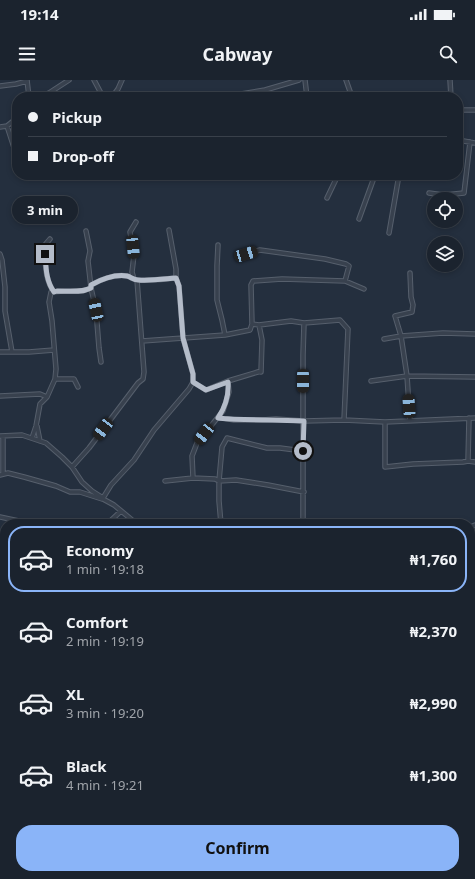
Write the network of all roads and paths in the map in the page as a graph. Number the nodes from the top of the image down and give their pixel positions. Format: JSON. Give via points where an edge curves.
{"nodes":[{"id":1,"x":27,"y":80,"type":"edge"},
{"id":2,"x":69,"y":80,"type":"edge"},
{"id":3,"x":94,"y":80,"type":"edge"},
{"id":4,"x":122,"y":80,"type":"edge"},
{"id":5,"x":299,"y":80,"type":"edge"},
{"id":6,"x":305,"y":80,"type":"edge"},
{"id":7,"x":346,"y":80,"type":"edge"},
{"id":8,"x":450,"y":80,"type":"edge"},
{"id":9,"x":286,"y":82,"type":"edge"},
{"id":10,"x":0,"y":86,"type":"edge"},
{"id":11,"x":28,"y":92,"type":"edge"},
{"id":12,"x":50,"y":92,"type":"edge"},
{"id":13,"x":100,"y":92,"type":"edge"},
{"id":14,"x":116,"y":92,"type":"edge"},
{"id":15,"x":254,"y":92,"type":"edge"},
{"id":16,"x":306,"y":92,"type":"edge"},
{"id":17,"x":350,"y":92,"type":"edge"},
{"id":18,"x":450,"y":92,"type":"edge"},
{"id":19,"x":463,"y":110,"type":"edge"},
{"id":20,"x":475,"y":110,"type":"edge"},
{"id":21,"x":12,"y":122,"type":"edge"},
{"id":22,"x":7,"y":126,"type":"junction"},
{"id":23,"x":0,"y":128,"type":"edge"},
{"id":24,"x":463,"y":141,"type":"edge"},
{"id":25,"x":12,"y":142,"type":"edge"},
{"id":26,"x":470,"y":142,"type":"junction"},
{"id":27,"x":475,"y":143,"type":"edge"},
{"id":28,"x":336,"y":180,"type":"edge"},
{"id":29,"x":374,"y":180,"type":"edge"},
{"id":30,"x":398,"y":180,"type":"edge"},
{"id":31,"x":463,"y":193,"type":"edge"},
{"id":32,"x":327,"y":198,"type":"dead end"},
{"id":33,"x":359,"y":219,"type":"dead end"},
{"id":34,"x":136,"y":222,"type":"dead end"},
{"id":35,"x":169,"y":230,"type":"dead end"},
{"id":36,"x":86,"y":231,"type":"dead end"},
{"id":37,"x":389,"y":233,"type":"dead end"},
{"id":38,"x":50,"y":239,"type":"dead end"},
{"id":39,"x":218,"y":245,"type":"dead end"},
{"id":40,"x":0,"y":254,"type":"edge"},
{"id":41,"x":246,"y":254,"type":"dead end"},
{"id":42,"x":132,"y":272,"type":"junction"},
{"id":43,"x":410,"y":273,"type":"dead end"},
{"id":44,"x":129,"y":276,"type":"junction"},
{"id":45,"x":176,"y":278,"type":"junction"},
{"id":46,"x":136,"y":279,"type":"junction"},
{"id":47,"x":345,"y":281,"type":"junction"},
{"id":48,"x":91,"y":287,"type":"junction"},
{"id":49,"x":364,"y":289,"type":"dead end"},
{"id":50,"x":54,"y":292,"type":"junction"},
{"id":51,"x":5,"y":311,"type":"junction"},
{"id":52,"x":0,"y":312,"type":"edge"},
{"id":53,"x":304,"y":323,"type":"junction"},
{"id":54,"x":252,"y":324,"type":"junction"},
{"id":55,"x":259,"y":325,"type":"junction"},
{"id":56,"x":475,"y":334,"type":"edge"},
{"id":57,"x":225,"y":335,"type":"junction"},
{"id":58,"x":401,"y":336,"type":"junction"},
{"id":59,"x":183,"y":338,"type":"junction"},
{"id":60,"x":384,"y":339,"type":"dead end"},
{"id":61,"x":142,"y":342,"type":"junction"},
{"id":62,"x":54,"y":350,"type":"junction"},
{"id":63,"x":0,"y":352,"type":"edge"},
{"id":64,"x":12,"y":352,"type":"junction"},
{"id":65,"x":101,"y":362,"type":"dead end"},
{"id":66,"x":407,"y":376,"type":"junction"},
{"id":67,"x":475,"y":377,"type":"edge"},
{"id":68,"x":55,"y":379,"type":"junction"},
{"id":69,"x":371,"y":381,"type":"dead end"},
{"id":70,"x":193,"y":382,"type":"junction"},
{"id":71,"x":228,"y":382,"type":"junction"},
{"id":72,"x":78,"y":387,"type":"dead end"},
{"id":73,"x":0,"y":396,"type":"edge"},
{"id":74,"x":47,"y":397,"type":"junction"},
{"id":75,"x":218,"y":418,"type":"junction"},
{"id":76,"x":469,"y":418,"type":"junction"},
{"id":77,"x":475,"y":418,"type":"edge"},
{"id":78,"x":344,"y":420,"type":"junction"},
{"id":79,"x":304,"y":421,"type":"junction"},
{"id":80,"x":410,"y":421,"type":"junction"},
{"id":81,"x":385,"y":422,"type":"junction"},
{"id":82,"x":36,"y":426,"type":"junction"},
{"id":83,"x":2,"y":436,"type":"edge"},
{"id":84,"x":32,"y":438,"type":"junction"},
{"id":85,"x":40,"y":440,"type":"junction"},
{"id":86,"x":303,"y":451,"type":"junction"},
{"id":87,"x":468,"y":461,"type":"junction"},
{"id":88,"x":475,"y":462,"type":"edge"},
{"id":89,"x":72,"y":467,"type":"junction"},
{"id":90,"x":1,"y":476,"type":"edge"},
{"id":91,"x":193,"y":478,"type":"junction"},
{"id":92,"x":164,"y":481,"type":"dead end"},
{"id":93,"x":219,"y":481,"type":"junction"},
{"id":94,"x":304,"y":492,"type":"junction"},
{"id":95,"x":103,"y":499,"type":"junction"},
{"id":96,"x":121,"y":512,"type":"junction"},
{"id":97,"x":113,"y":519,"type":"edge"},
{"id":98,"x":130,"y":519,"type":"edge"},
{"id":99,"x":221,"y":519,"type":"edge"},
{"id":100,"x":304,"y":519,"type":"edge"}],
"edges":[{"from":1,"to":10,"type":"street"},
{"from":1,"to":11,"type":"street"},
{"from":2,"to":12,"type":"street"},
{"from":3,"to":13,"type":"street"},
{"from":4,"to":14,"type":"street"},
{"from":5,"to":9,"type":"street"},
{"from":6,"to":16,"type":"street"},
{"from":7,"to":17,"type":"street"},
{"from":8,"to":18,"type":"street"},
{"from":9,"to":15,"type":"street"},
{"from":19,"to":20,"type":"street"},
{"from":21,"to":22,"type":"street"},
{"from":22,"to":23,"type":"street"},
{"from":22,"to":25,"type":"street"},
{"from":24,"to":26,"type":"street"},
{"from":26,"to":27,"type":"street"},
{"from":26,"to":31,"type":"street"},
{"from":28,"to":32,"type":"street"},
{"from":29,"to":33,"type":"street"},
{"from":30,"to":37,"type":"street"},
{"from":34,"to":42,"type":"street","via":[[130,232],[134,258]]},
{"from":35,"to":45,"type":"street"},
{"from":36,"to":48,"type":"street","via":[[90,251],[88,267]]},
{"from":38,"to":50,"type":"street","via":[[44,246],[47,277]]},
{"from":39,"to":57,"type":"street","via":[[217,300]]},
{"from":40,"to":51,"type":"street","via":[[5,287]]},
{"from":41,"to":47,"type":"street","via":[[260,250],[346,264],[349,266]]},
{"from":42,"to":44,"type":"street"},
{"from":42,"to":46,"type":"street"},
{"from":43,"to":58,"type":"street","via":[[412,312],[395,316]]},
{"from":44,"to":46,"type":"street"},
{"from":44,"to":48,"type":"street","via":[[99,280]]},
{"from":45,"to":46,"type":"street"},
{"from":45,"to":59,"type":"street","via":[[179,286]]},
{"from":46,"to":61,"type":"street"},
{"from":47,"to":49,"type":"street"},
{"from":47,"to":54,"type":"street","via":[[253,281]]},
{"from":48,"to":50,"type":"street","via":[[83,291]]},
{"from":48,"to":65,"type":"street"},
{"from":50,"to":62,"type":"street","via":[[50,292],[49,302]]},
{"from":51,"to":52,"type":"street"},
{"from":51,"to":64,"type":"street"},
{"from":53,"to":55,"type":"street","via":[[291,321]]},
{"from":53,"to":78,"type":"street","via":[[340,320],[348,329]]},
{"from":53,"to":79,"type":"street"},
{"from":54,"to":55,"type":"street"},
{"from":54,"to":57,"type":"street","via":[[250,330]]},
{"from":55,"to":71,"type":"street","via":[[262,340],[261,372]]},
{"from":56,"to":58,"type":"street"},
{"from":57,"to":59,"type":"street"},
{"from":58,"to":60,"type":"street"},
{"from":58,"to":66,"type":"street"},
{"from":59,"to":61,"type":"street"},
{"from":59,"to":70,"type":"street"},
{"from":61,"to":89,"type":"street","via":[[143,380]]},
{"from":62,"to":64,"type":"street"},
{"from":62,"to":68,"type":"street"},
{"from":63,"to":64,"type":"street"},
{"from":66,"to":67,"type":"street"},
{"from":66,"to":69,"type":"street"},
{"from":66,"to":80,"type":"street"},
{"from":68,"to":72,"type":"street","via":[[74,379]]},
{"from":68,"to":74,"type":"street"},
{"from":70,"to":71,"type":"street","via":[[206,390]]},
{"from":70,"to":95,"type":"street","via":[[190,389],[154,430],[134,460],[111,485]]},
{"from":71,"to":75,"type":"street","via":[[229,392]]},
{"from":73,"to":74,"type":"street","via":[[40,394]]},
{"from":74,"to":82,"type":"street","via":[[40,404]]},
{"from":75,"to":79,"type":"street"},
{"from":75,"to":91,"type":"street","via":[[197,443],[192,456]]},
{"from":76,"to":77,"type":"street"},
{"from":76,"to":80,"type":"street"},
{"from":76,"to":87,"type":"street"},
{"from":78,"to":79,"type":"street"},
{"from":78,"to":81,"type":"street"},
{"from":79,"to":86,"type":"street"},
{"from":80,"to":81,"type":"street"},
{"from":81,"to":87,"type":"street","via":[[385,468]]},
{"from":82,"to":84,"type":"street"},
{"from":82,"to":85,"type":"street"},
{"from":83,"to":84,"type":"street","via":[[22,435]]},
{"from":83,"to":90,"type":"street"},
{"from":84,"to":85,"type":"street"},
{"from":85,"to":89,"type":"street","via":[[53,448]]},
{"from":86,"to":93,"type":"street","via":[[267,448],[227,438],[222,447]]},
{"from":86,"to":94,"type":"street"},
{"from":87,"to":88,"type":"street"},
{"from":89,"to":95,"type":"street","via":[[82,482]]},
{"from":90,"to":95,"type":"street","via":[[8,473]]},
{"from":91,"to":92,"type":"street"},
{"from":91,"to":93,"type":"street"},
{"from":93,"to":94,"type":"street","via":[[236,480]]},
{"from":93,"to":99,"type":"street"},
{"from":94,"to":100,"type":"street"},
{"from":95,"to":96,"type":"street"},
{"from":96,"to":97,"type":"street"},
{"from":96,"to":98,"type":"street"}]}
